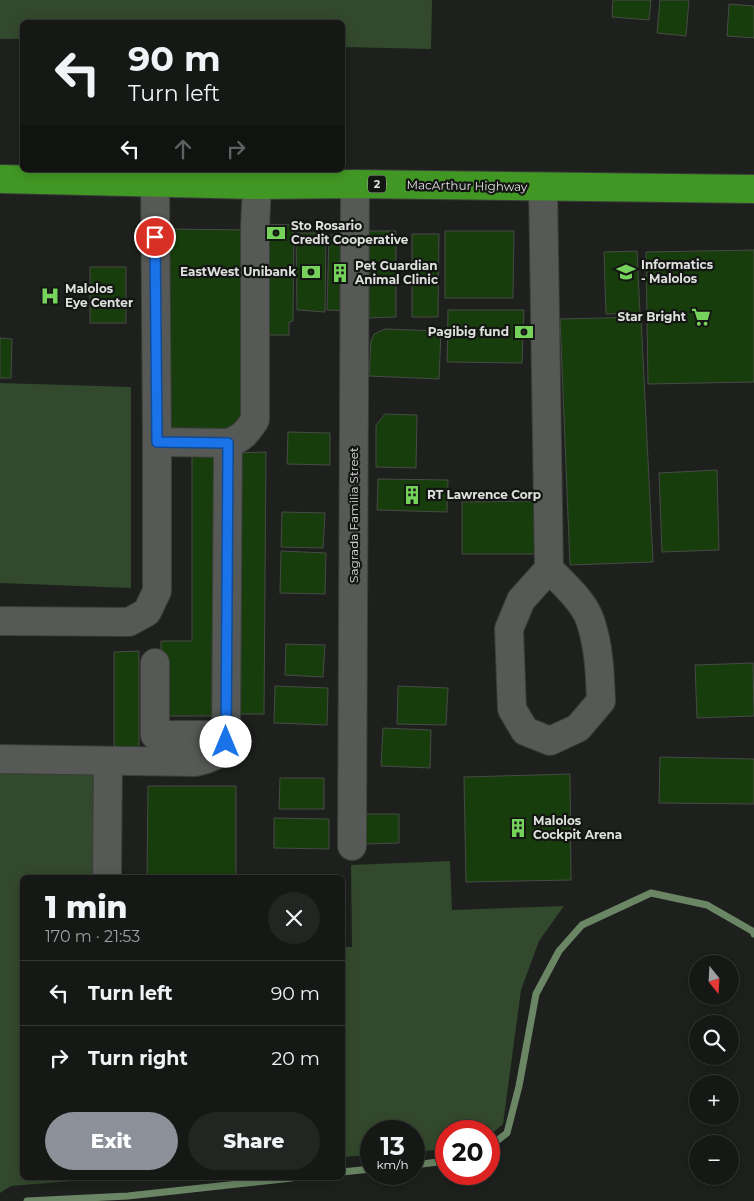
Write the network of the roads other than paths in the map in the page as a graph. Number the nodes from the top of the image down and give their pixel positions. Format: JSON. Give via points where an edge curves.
{"nodes":[{"id":1,"x":0,"y":179,"type":"edge"},
{"id":2,"x":155,"y":181,"type":"junction"},
{"id":3,"x":257,"y":184,"type":"junction"},
{"id":4,"x":355,"y":184,"type":"junction"},
{"id":5,"x":543,"y":186,"type":"junction"},
{"id":6,"x":754,"y":189,"type":"edge"},
{"id":7,"x":157,"y":442,"type":"junction"},
{"id":8,"x":228,"y":443,"type":"junction"},
{"id":9,"x":549,"y":569,"type":"junction"},
{"id":10,"x":0,"y":621,"type":"edge"},
{"id":11,"x":155,"y":662,"type":"dead end"},
{"id":12,"x":226,"y":735,"type":"junction"},
{"id":13,"x":0,"y":759,"type":"edge"},
{"id":14,"x":108,"y":761,"type":"junction"},
{"id":15,"x":352,"y":846,"type":"dead end"},
{"id":16,"x":107,"y":875,"type":"edge"}],
"edges":[{"from":1,"to":2,"type":"highway","name":"MacArthur Highway","number":"2"},
{"from":2,"to":3,"type":"highway","name":"MacArthur Highway","number":"2"},
{"from":2,"to":7,"type":"street"},
{"from":3,"to":4,"type":"highway","name":"MacArthur Highway","number":"2"},
{"from":3,"to":8,"type":"street","via":[[255,420],[246,434]]},
{"from":4,"to":5,"type":"highway","name":"MacArthur Highway","number":"2"},
{"from":4,"to":15,"type":"street","name":"Sagrada Familia Street"},
{"from":5,"to":6,"type":"highway","name":"MacArthur Highway","number":"2"},
{"from":5,"to":9,"type":"street"},
{"from":7,"to":8,"type":"street"},
{"from":7,"to":10,"type":"street","via":[[158,591],[147,612],[128,622]]},
{"from":8,"to":12,"type":"street"},
{"from":9,"to":9,"type":"street","via":[[521,600],[509,629],[512,709],[525,731],[550,741],[578,728],[601,701],[599,661],[590,619],[570,589]]},
{"from":11,"to":12,"type":"street","via":[[155,735]]},
{"from":12,"to":14,"type":"street","via":[[222,750],[212,758],[194,762]]},
{"from":13,"to":14,"type":"street"},
{"from":14,"to":16,"type":"street"}]}
